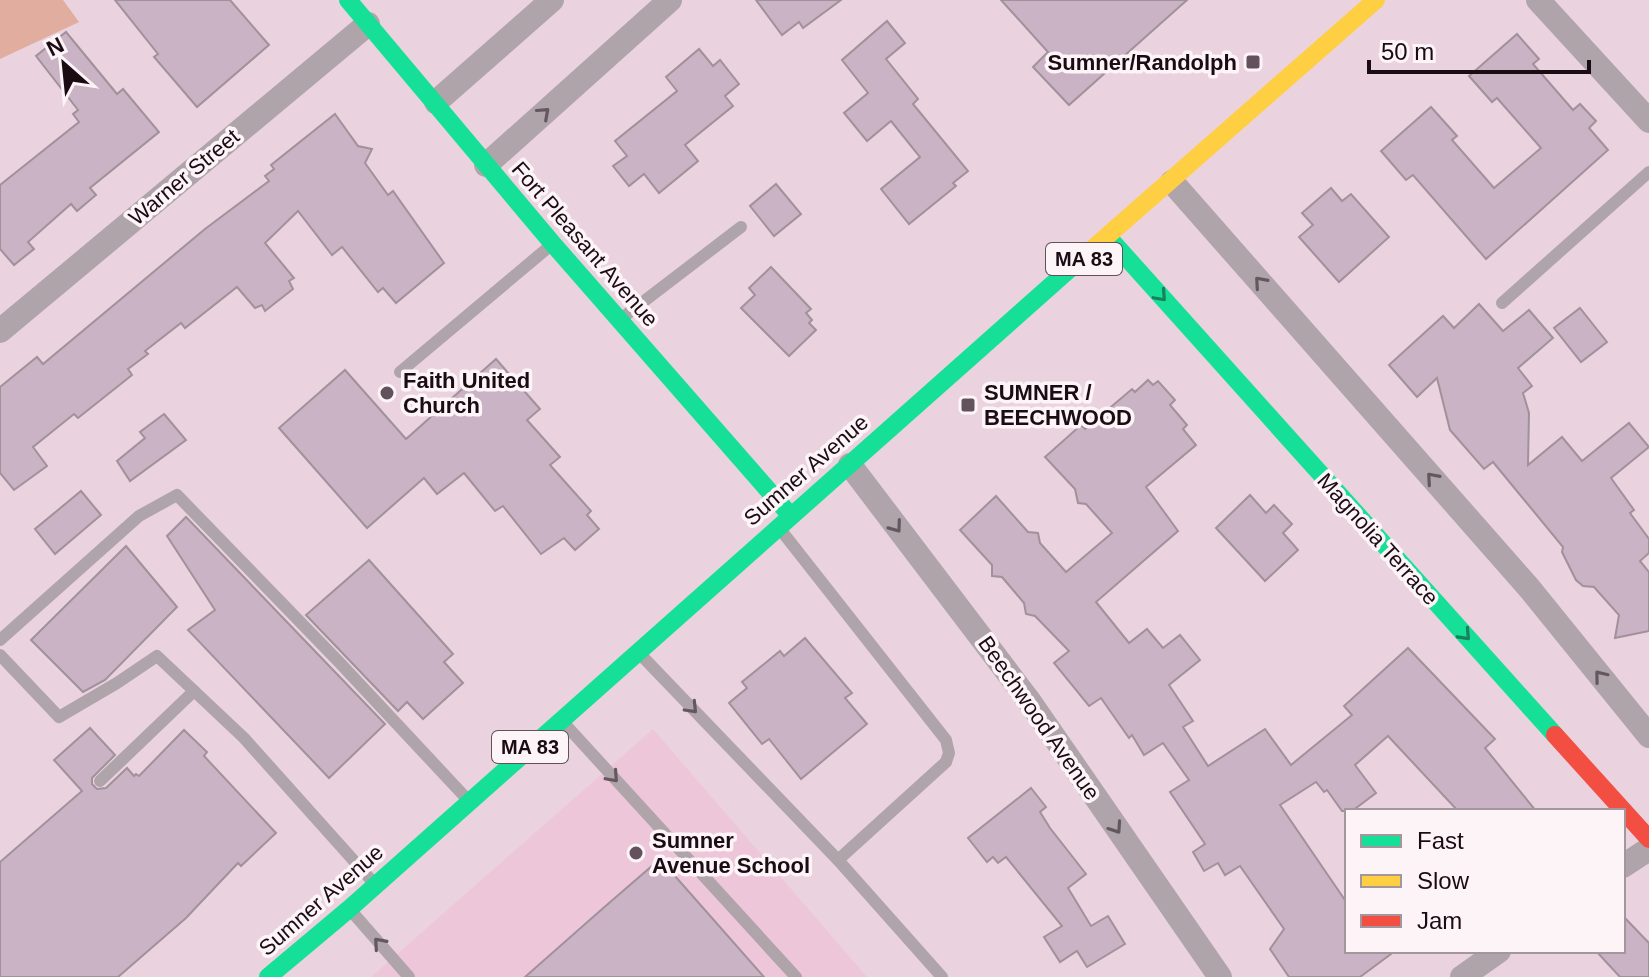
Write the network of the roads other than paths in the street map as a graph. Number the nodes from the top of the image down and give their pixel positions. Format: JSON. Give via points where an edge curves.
{"nodes":[{"id":1,"x":348,"y":0,"type":"edge"},
{"id":2,"x":552,"y":0,"type":"edge"},
{"id":3,"x":670,"y":0,"type":"edge"},
{"id":4,"x":1376,"y":0,"type":"edge"},
{"id":5,"x":1538,"y":0,"type":"edge"},
{"id":6,"x":368,"y":24,"type":"junction"},
{"id":7,"x":436,"y":102,"type":"junction"},
{"id":8,"x":1649,"y":121,"type":"edge"},
{"id":9,"x":486,"y":165,"type":"junction"},
{"id":10,"x":1649,"y":172,"type":"edge"},
{"id":11,"x":1172,"y":182,"type":"junction"},
{"id":12,"x":741,"y":227,"type":"dead end"},
{"id":13,"x":1109,"y":238,"type":"junction"},
{"id":14,"x":553,"y":244,"type":"junction"},
{"id":15,"x":1502,"y":303,"type":"dead end"},
{"id":16,"x":619,"y":320,"type":"junction"},
{"id":17,"x":0,"y":331,"type":"edge"},
{"id":18,"x":400,"y":372,"type":"dead end"},
{"id":19,"x":850,"y":465,"type":"junction"},
{"id":20,"x":784,"y":521,"type":"junction"},
{"id":21,"x":0,"y":640,"type":"edge"},
{"id":22,"x":638,"y":651,"type":"junction"},
{"id":23,"x":0,"y":655,"type":"edge"},
{"id":24,"x":194,"y":691,"type":"junction"},
{"id":25,"x":561,"y":720,"type":"junction"},
{"id":26,"x":1649,"y":736,"type":"edge"},
{"id":27,"x":100,"y":781,"type":"dead end"},
{"id":28,"x":469,"y":802,"type":"junction"},
{"id":29,"x":1622,"y":809,"type":"edge"},
{"id":30,"x":1625,"y":812,"type":"edge"},
{"id":31,"x":1649,"y":839,"type":"edge"},
{"id":32,"x":1649,"y":849,"type":"edge"},
{"id":33,"x":838,"y":860,"type":"junction"},
{"id":34,"x":1625,"y":865,"type":"edge"},
{"id":35,"x":376,"y":885,"type":"junction"},
{"id":36,"x":349,"y":909,"type":"junction"},
{"id":37,"x":1496,"y":953,"type":"edge"},
{"id":38,"x":268,"y":977,"type":"edge"},
{"id":39,"x":409,"y":977,"type":"edge"},
{"id":40,"x":796,"y":977,"type":"edge"},
{"id":41,"x":942,"y":977,"type":"edge"},
{"id":42,"x":1220,"y":977,"type":"edge"},
{"id":43,"x":1462,"y":977,"type":"edge"}],
"edges":[{"from":1,"to":6,"type":"street","name":"Fort Pleasant Avenue"},
{"from":2,"to":7,"type":"street"},
{"from":9,"to":3,"type":"street","one_way":true},
{"from":4,"to":11,"type":"street","name":"Sumner Avenue","number":"MA 83"},
{"from":5,"to":8,"type":"street"},
{"from":6,"to":7,"type":"street","name":"Fort Pleasant Avenue"},
{"from":6,"to":17,"type":"street","name":"Warner Street"},
{"from":7,"to":9,"type":"street","name":"Fort Pleasant Avenue"},
{"from":9,"to":14,"type":"street","name":"Fort Pleasant Avenue"},
{"from":10,"to":15,"type":"lane"},
{"from":11,"to":13,"type":"street","name":"Sumner Avenue","number":"MA 83"},
{"from":26,"to":11,"type":"street","one_way":true,"via":[[1530,589]]},
{"from":12,"to":16,"type":"lane"},
{"from":13,"to":19,"type":"street","name":"Sumner Avenue","number":"MA 83"},
{"from":13,"to":29,"type":"street","name":"Magnolia Terrace","one_way":true},
{"from":14,"to":16,"type":"street","name":"Fort Pleasant Avenue"},
{"from":14,"to":18,"type":"lane"},
{"from":16,"to":20,"type":"street","name":"Fort Pleasant Avenue"},
{"from":19,"to":20,"type":"street","name":"Sumner Avenue","number":"MA 83"},
{"from":19,"to":42,"type":"street","name":"Beechwood Avenue","one_way":true,"via":[[1030,702]]},
{"from":20,"to":22,"type":"street","name":"Sumner Avenue","number":"MA 83"},
{"from":20,"to":33,"type":"lane","via":[[946,740],[949,753]]},
{"from":21,"to":28,"type":"lane","via":[[139,516],[177,495]]},
{"from":22,"to":25,"type":"street","name":"Sumner Avenue","number":"MA 83"},
{"from":22,"to":33,"type":"lane","one_way":true},
{"from":23,"to":24,"type":"lane","via":[[59,717],[157,656]]},
{"from":24,"to":27,"type":"lane"},
{"from":24,"to":35,"type":"lane","via":[[244,738]]},
{"from":25,"to":28,"type":"street","name":"Sumner Avenue","number":"MA 83"},
{"from":25,"to":40,"type":"lane","one_way":true},
{"from":28,"to":35,"type":"street","name":"Sumner Avenue","number":"MA 83"},
{"from":30,"to":31,"type":"street","name":"Magnolia Terrace","one_way":true},
{"from":32,"to":34,"type":"street"},
{"from":33,"to":41,"type":"lane"},
{"from":35,"to":36,"type":"street","name":"Sumner Avenue","number":"MA 83"},
{"from":36,"to":38,"type":"street","name":"Sumner Avenue","number":"MA 83"},
{"from":39,"to":36,"type":"lane","one_way":true},
{"from":37,"to":43,"type":"street"}]}
